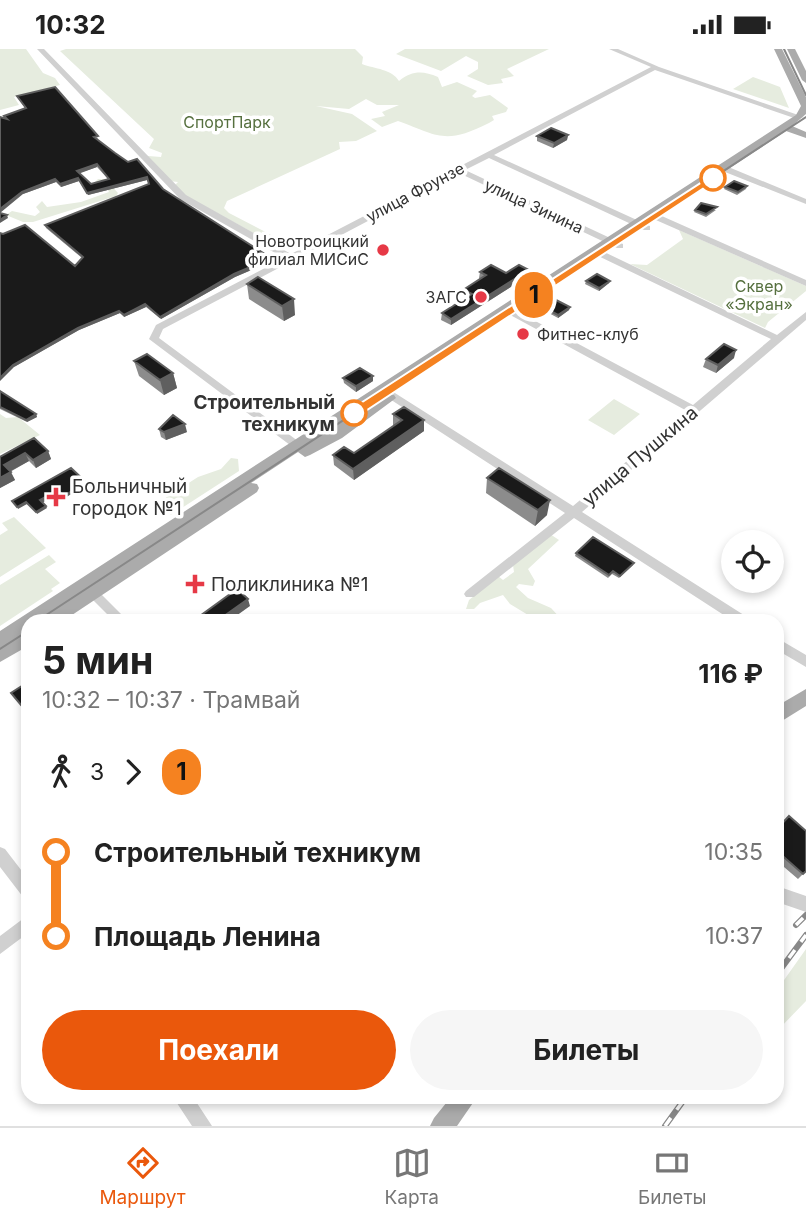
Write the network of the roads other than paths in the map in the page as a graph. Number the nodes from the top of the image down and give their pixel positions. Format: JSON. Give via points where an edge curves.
{"nodes":[{"id":1,"x":40,"y":49,"type":"edge"},
{"id":2,"x":612,"y":49,"type":"edge"},
{"id":3,"x":778,"y":49,"type":"edge"},
{"id":4,"x":791,"y":49,"type":"edge"},
{"id":5,"x":656,"y":67,"type":"junction"},
{"id":6,"x":806,"y":80,"type":"edge"},
{"id":7,"x":804,"y":120,"type":"edge"},
{"id":8,"x":790,"y":129,"type":"junction"},
{"id":9,"x":806,"y":135,"type":"edge"},
{"id":10,"x":487,"y":155,"type":"junction"},
{"id":11,"x":458,"y":170,"type":"junction"},
{"id":12,"x":727,"y":170,"type":"junction"},
{"id":13,"x":806,"y":202,"type":"edge"},
{"id":14,"x":656,"y":217,"type":"junction"},
{"id":15,"x":642,"y":226,"type":"junction"},
{"id":16,"x":615,"y":244,"type":"junction"},
{"id":17,"x":600,"y":253,"type":"junction"},
{"id":18,"x":291,"y":258,"type":"junction"},
{"id":19,"x":806,"y":283,"type":"edge"},
{"id":20,"x":511,"y":312,"type":"junction"},
{"id":21,"x":806,"y":316,"type":"edge"},
{"id":22,"x":778,"y":339,"type":"junction"},
{"id":23,"x":388,"y":393,"type":"junction"},
{"id":24,"x":694,"y":411,"type":"junction"},
{"id":25,"x":301,"y":449,"type":"junction"},
{"id":26,"x":574,"y":512,"type":"junction"},
{"id":27,"x":89,"y":589,"type":"junction"},
{"id":28,"x":470,"y":594,"type":"dead end"},
{"id":29,"x":45,"y":614,"type":"edge"},
{"id":30,"x":59,"y":614,"type":"edge"},
{"id":31,"x":115,"y":614,"type":"edge"},
{"id":32,"x":732,"y":614,"type":"edge"},
{"id":33,"x":21,"y":628,"type":"edge"},
{"id":34,"x":0,"y":640,"type":"edge"},
{"id":35,"x":21,"y":642,"type":"edge"},
{"id":36,"x":784,"y":648,"type":"edge"},
{"id":37,"x":0,"y":655,"type":"edge"},
{"id":38,"x":806,"y":662,"type":"edge"},
{"id":39,"x":806,"y":697,"type":"edge"},
{"id":40,"x":784,"y":711,"type":"edge"},
{"id":41,"x":0,"y":854,"type":"edge"},
{"id":42,"x":21,"y":882,"type":"edge"},
{"id":43,"x":784,"y":896,"type":"edge"},
{"id":44,"x":806,"y":904,"type":"edge"},
{"id":45,"x":21,"y":929,"type":"edge"},
{"id":46,"x":0,"y":946,"type":"edge"},
{"id":47,"x":187,"y":1104,"type":"edge"},
{"id":48,"x":460,"y":1104,"type":"edge"},
{"id":49,"x":203,"y":1126,"type":"edge"},
{"id":50,"x":442,"y":1126,"type":"edge"}],
"edges":[{"from":1,"to":18,"type":"street","via":[[183,197]]},
{"from":2,"to":5,"type":"street"},
{"from":3,"to":7,"type":"main road","via":[[806,106]]},
{"from":4,"to":6,"type":"main road"},
{"from":5,"to":7,"type":"street"},
{"from":5,"to":10,"type":"street","name":"улица Фрунзе"},
{"from":7,"to":8,"type":"main road"},
{"from":8,"to":9,"type":"main road"},
{"from":8,"to":12,"type":"main road"},
{"from":10,"to":11,"type":"street","name":"улица Фрунзе"},
{"from":10,"to":15,"type":"street","name":"улица Зинина"},
{"from":11,"to":16,"type":"street","name":"улица Зинина"},
{"from":11,"to":18,"type":"street","name":"улица Фрунзе"},
{"from":12,"to":13,"type":"street"},
{"from":12,"to":14,"type":"main road"},
{"from":14,"to":15,"type":"main road"},
{"from":14,"to":19,"type":"street"},
{"from":15,"to":16,"type":"main road"},
{"from":16,"to":17,"type":"main road"},
{"from":17,"to":20,"type":"main road"},
{"from":17,"to":22,"type":"street"},
{"from":18,"to":25,"type":"street","name":"улица Фрунзе","via":[[159,327],[154,339]]},
{"from":20,"to":23,"type":"main road"},
{"from":20,"to":24,"type":"street"},
{"from":21,"to":22,"type":"street","name":"улица Пушкина"},
{"from":22,"to":24,"type":"street","name":"улица Пушкина"},
{"from":23,"to":25,"type":"main road","via":[[337,435]]},
{"from":23,"to":26,"type":"street"},
{"from":24,"to":26,"type":"street","name":"улица Пушкина"},
{"from":25,"to":27,"type":"main road"},
{"from":26,"to":28,"type":"street","name":"улица Пушкина"},
{"from":26,"to":32,"type":"street"},
{"from":27,"to":29,"type":"main road"},
{"from":27,"to":30,"type":"main road"},
{"from":27,"to":31,"type":"street"},
{"from":33,"to":34,"type":"main road"},
{"from":35,"to":37,"type":"main road"},
{"from":36,"to":38,"type":"street"},
{"from":39,"to":40,"type":"main road"},
{"from":41,"to":42,"type":"street"},
{"from":43,"to":44,"type":"street"},
{"from":45,"to":46,"type":"street"},
{"from":47,"to":49,"type":"street"},
{"from":48,"to":50,"type":"main road"}]}
